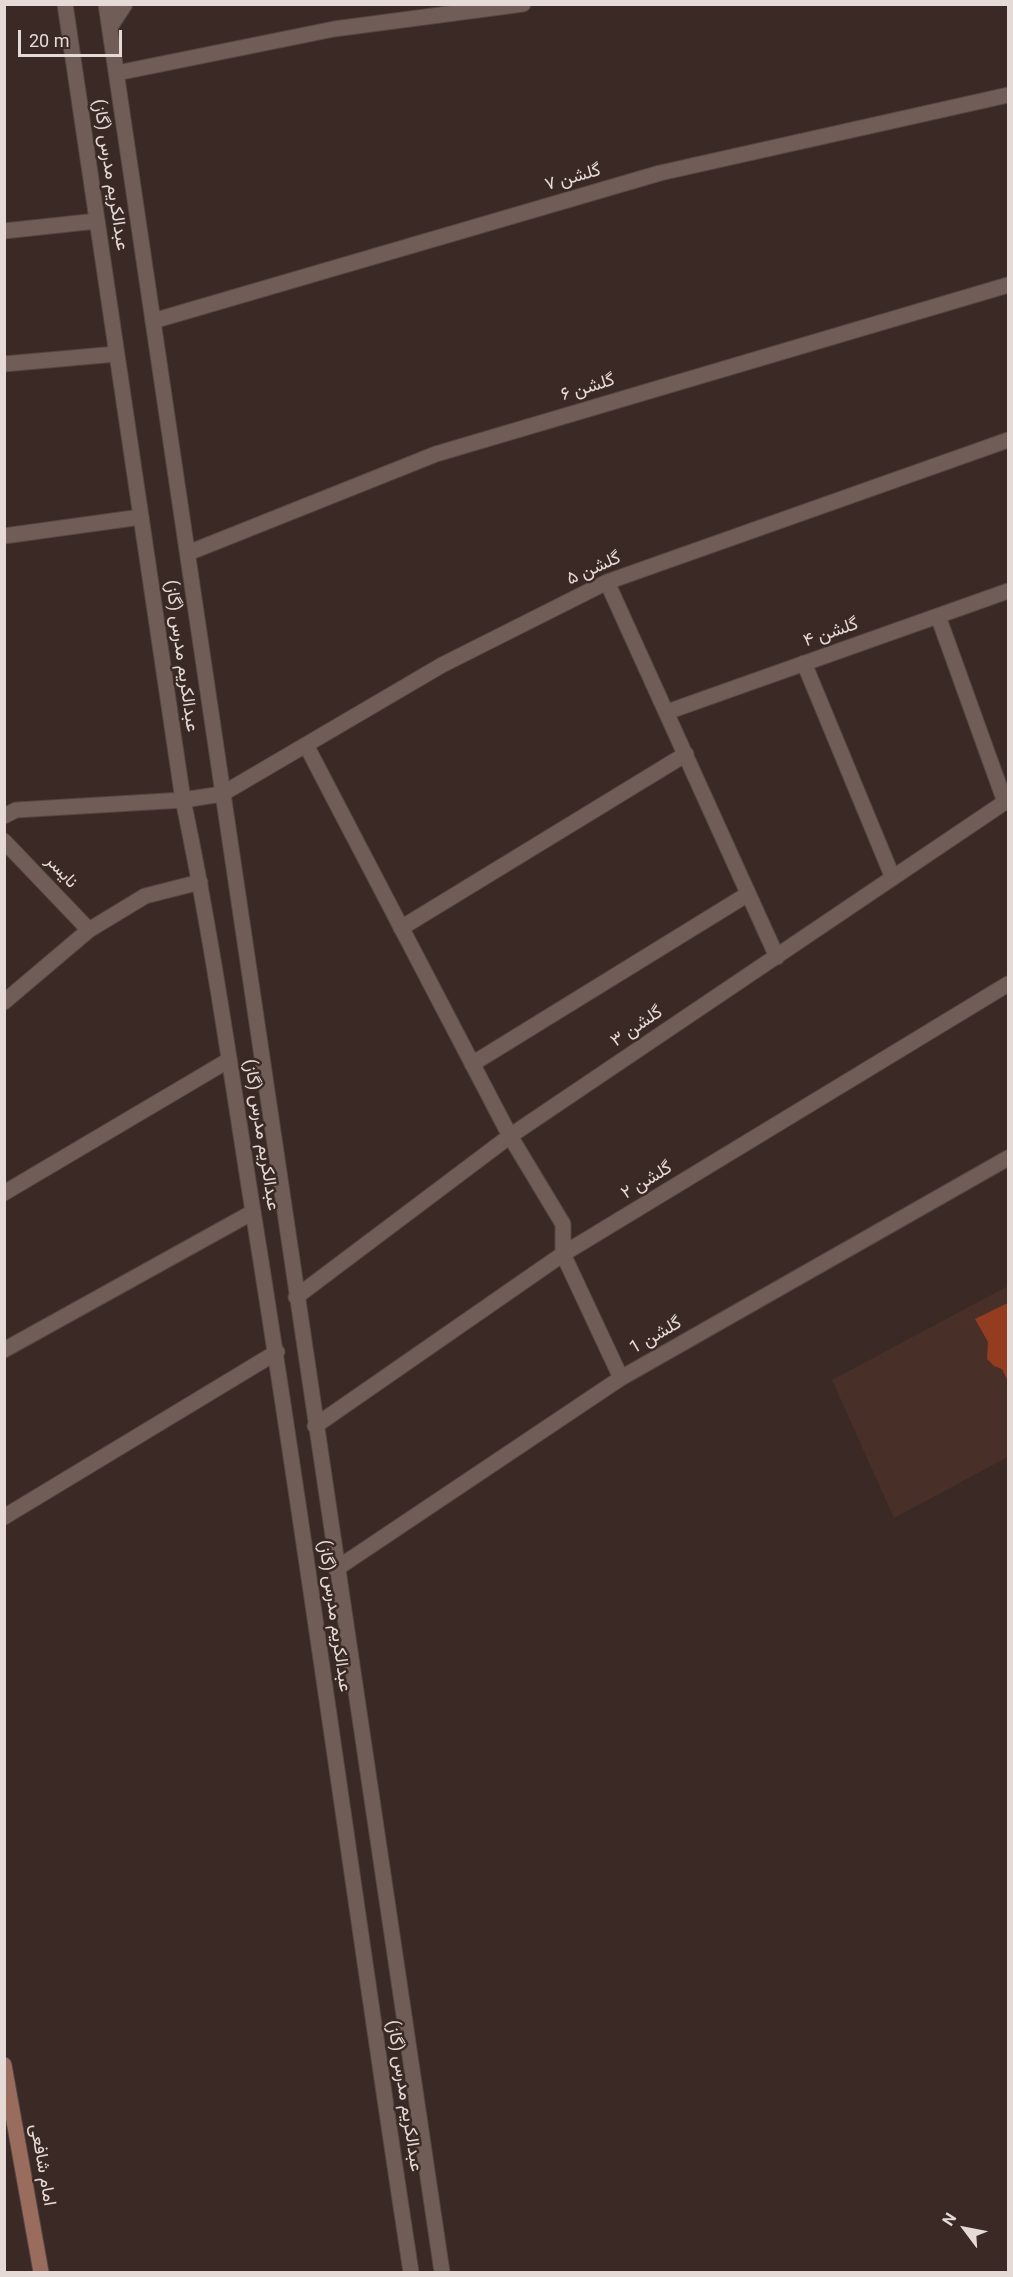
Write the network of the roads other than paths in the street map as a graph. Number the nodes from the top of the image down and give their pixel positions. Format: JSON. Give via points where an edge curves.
{"nodes":[{"id":1,"x":65,"y":4,"type":"edge"},
{"id":2,"x":106,"y":4,"type":"edge"},
{"id":3,"x":125,"y":4,"type":"edge"},
{"id":4,"x":523,"y":4,"type":"edge"},
{"id":5,"x":110,"y":27,"type":"junction"},
{"id":6,"x":117,"y":73,"type":"junction"},
{"id":7,"x":1008,"y":95,"type":"edge"},
{"id":8,"x":97,"y":221,"type":"junction"},
{"id":9,"x":4,"y":231,"type":"edge"},
{"id":10,"x":1008,"y":285,"type":"edge"},
{"id":11,"x":153,"y":321,"type":"junction"},
{"id":12,"x":116,"y":354,"type":"junction"},
{"id":13,"x":4,"y":364,"type":"edge"},
{"id":14,"x":1008,"y":440,"type":"edge"},
{"id":15,"x":141,"y":517,"type":"junction"},
{"id":16,"x":4,"y":536,"type":"edge"},
{"id":17,"x":188,"y":553,"type":"junction"},
{"id":18,"x":607,"y":582,"type":"junction"},
{"id":19,"x":1008,"y":591,"type":"edge"},
{"id":20,"x":938,"y":616,"type":"junction"},
{"id":21,"x":804,"y":663,"type":"junction"},
{"id":22,"x":667,"y":712,"type":"junction"},
{"id":23,"x":306,"y":745,"type":"junction"},
{"id":24,"x":686,"y":754,"type":"junction"},
{"id":25,"x":222,"y":794,"type":"junction"},
{"id":26,"x":183,"y":800,"type":"junction"},
{"id":27,"x":1007,"y":801,"type":"edge"},
{"id":28,"x":4,"y":816,"type":"edge"},
{"id":29,"x":4,"y":841,"type":"edge"},
{"id":30,"x":892,"y":878,"type":"junction"},
{"id":31,"x":200,"y":882,"type":"junction"},
{"id":32,"x":748,"y":894,"type":"junction"},
{"id":33,"x":401,"y":928,"type":"junction"},
{"id":34,"x":89,"y":930,"type":"junction"},
{"id":35,"x":777,"y":957,"type":"junction"},
{"id":36,"x":1008,"y":984,"type":"edge"},
{"id":37,"x":4,"y":1002,"type":"edge"},
{"id":38,"x":229,"y":1060,"type":"junction"},
{"id":39,"x":472,"y":1065,"type":"junction"},
{"id":40,"x":510,"y":1136,"type":"junction"},
{"id":41,"x":1008,"y":1158,"type":"edge"},
{"id":42,"x":4,"y":1193,"type":"edge"},
{"id":43,"x":253,"y":1212,"type":"junction"},
{"id":44,"x":563,"y":1254,"type":"junction"},
{"id":45,"x":296,"y":1297,"type":"junction"},
{"id":46,"x":303,"y":1343,"type":"junction"},
{"id":47,"x":4,"y":1350,"type":"edge"},
{"id":48,"x":278,"y":1353,"type":"junction"},
{"id":49,"x":621,"y":1378,"type":"junction"},
{"id":50,"x":315,"y":1426,"type":"junction"},
{"id":51,"x":4,"y":1517,"type":"edge"},
{"id":52,"x":336,"y":1569,"type":"junction"},
{"id":53,"x":4,"y":2065,"type":"edge"},
{"id":54,"x":41,"y":2272,"type":"edge"},
{"id":55,"x":411,"y":2272,"type":"edge"},
{"id":56,"x":442,"y":2272,"type":"edge"}],
"edges":[{"from":1,"to":8,"type":"street","name":"عبدالکریم مدرس (گاز)"},
{"from":2,"to":5,"type":"street","name":"عبدالکریم مدرس (گاز)"},
{"from":3,"to":5,"type":"street"},
{"from":4,"to":6,"type":"street","via":[[334,29]]},
{"from":5,"to":6,"type":"street","name":"عبدالکریم مدرس (گاز)"},
{"from":6,"to":11,"type":"street","name":"عبدالکریم مدرس (گاز)"},
{"from":7,"to":11,"type":"street","name":"گلشن ۷","via":[[660,172]]},
{"from":8,"to":9,"type":"street"},
{"from":8,"to":12,"type":"street","name":"عبدالکریم مدرس (گاز)"},
{"from":10,"to":17,"type":"street","name":"گلشن ۶","via":[[436,454]]},
{"from":11,"to":17,"type":"street","name":"عبدالکریم مدرس (گاز)"},
{"from":12,"to":13,"type":"street"},
{"from":12,"to":15,"type":"street","name":"عبدالکریم مدرس (گاز)"},
{"from":14,"to":18,"type":"street","name":"گلشن ۵"},
{"from":15,"to":16,"type":"street"},
{"from":15,"to":26,"type":"street","name":"عبدالکریم مدرس (گاز)"},
{"from":17,"to":25,"type":"street","name":"عبدالکریم مدرس (گاز)"},
{"from":18,"to":22,"type":"street"},
{"from":18,"to":23,"type":"street","name":"گلشن ۵","via":[[442,665]]},
{"from":19,"to":20,"type":"street","name":"گلشن ۴"},
{"from":20,"to":21,"type":"street","name":"گلشن ۴"},
{"from":20,"to":27,"type":"street"},
{"from":21,"to":22,"type":"street","name":"گلشن ۴"},
{"from":21,"to":30,"type":"street"},
{"from":22,"to":24,"type":"street"},
{"from":23,"to":25,"type":"street","name":"گلشن ۵"},
{"from":23,"to":33,"type":"street"},
{"from":24,"to":32,"type":"street"},
{"from":24,"to":33,"type":"street"},
{"from":25,"to":26,"type":"street"},
{"from":25,"to":45,"type":"street","name":"عبدالکریم مدرس (گاز)"},
{"from":26,"to":28,"type":"street","via":[[16,810]]},
{"from":26,"to":31,"type":"street","name":"عبدالکریم مدرس (گاز)"},
{"from":27,"to":30,"type":"street","name":"گلشن ۳"},
{"from":29,"to":34,"type":"street","name":"نایسر"},
{"from":30,"to":35,"type":"street","name":"گلشن ۳"},
{"from":31,"to":34,"type":"street","via":[[145,896]]},
{"from":31,"to":38,"type":"street","name":"عبدالکریم مدرس (گاز)"},
{"from":32,"to":35,"type":"street"},
{"from":32,"to":39,"type":"street"},
{"from":33,"to":39,"type":"street"},
{"from":34,"to":37,"type":"street"},
{"from":35,"to":40,"type":"street","name":"گلشن ۳"},
{"from":36,"to":44,"type":"street","name":"گلشن ۲"},
{"from":38,"to":42,"type":"street"},
{"from":38,"to":43,"type":"street","name":"عبدالکریم مدرس (گاز)"},
{"from":39,"to":40,"type":"street"},
{"from":40,"to":44,"type":"street","via":[[563,1224]]},
{"from":40,"to":45,"type":"street","name":"گلشن ۳"},
{"from":41,"to":49,"type":"street","name":"گلشن 1"},
{"from":43,"to":47,"type":"street"},
{"from":43,"to":48,"type":"street","name":"عبدالکریم مدرس (گاز)"},
{"from":44,"to":49,"type":"street"},
{"from":44,"to":50,"type":"street","name":"گلشن ۲"},
{"from":45,"to":46,"type":"street","name":"عبدالکریم مدرس (گاز)"},
{"from":46,"to":48,"type":"street"},
{"from":46,"to":50,"type":"street","name":"عبدالکریم مدرس (گاز)"},
{"from":48,"to":51,"type":"street"},
{"from":48,"to":55,"type":"street","name":"عبدالکریم مدرس (گاز)","via":[[349,1866]]},
{"from":49,"to":52,"type":"street","name":"گلشن 1"},
{"from":50,"to":52,"type":"street","name":"عبدالکریم مدرس (گاز)"},
{"from":52,"to":56,"type":"street","name":"عبدالکریم مدرس (گاز)"},
{"from":53,"to":54,"type":"main road","name":"امام شافعی"}]}
